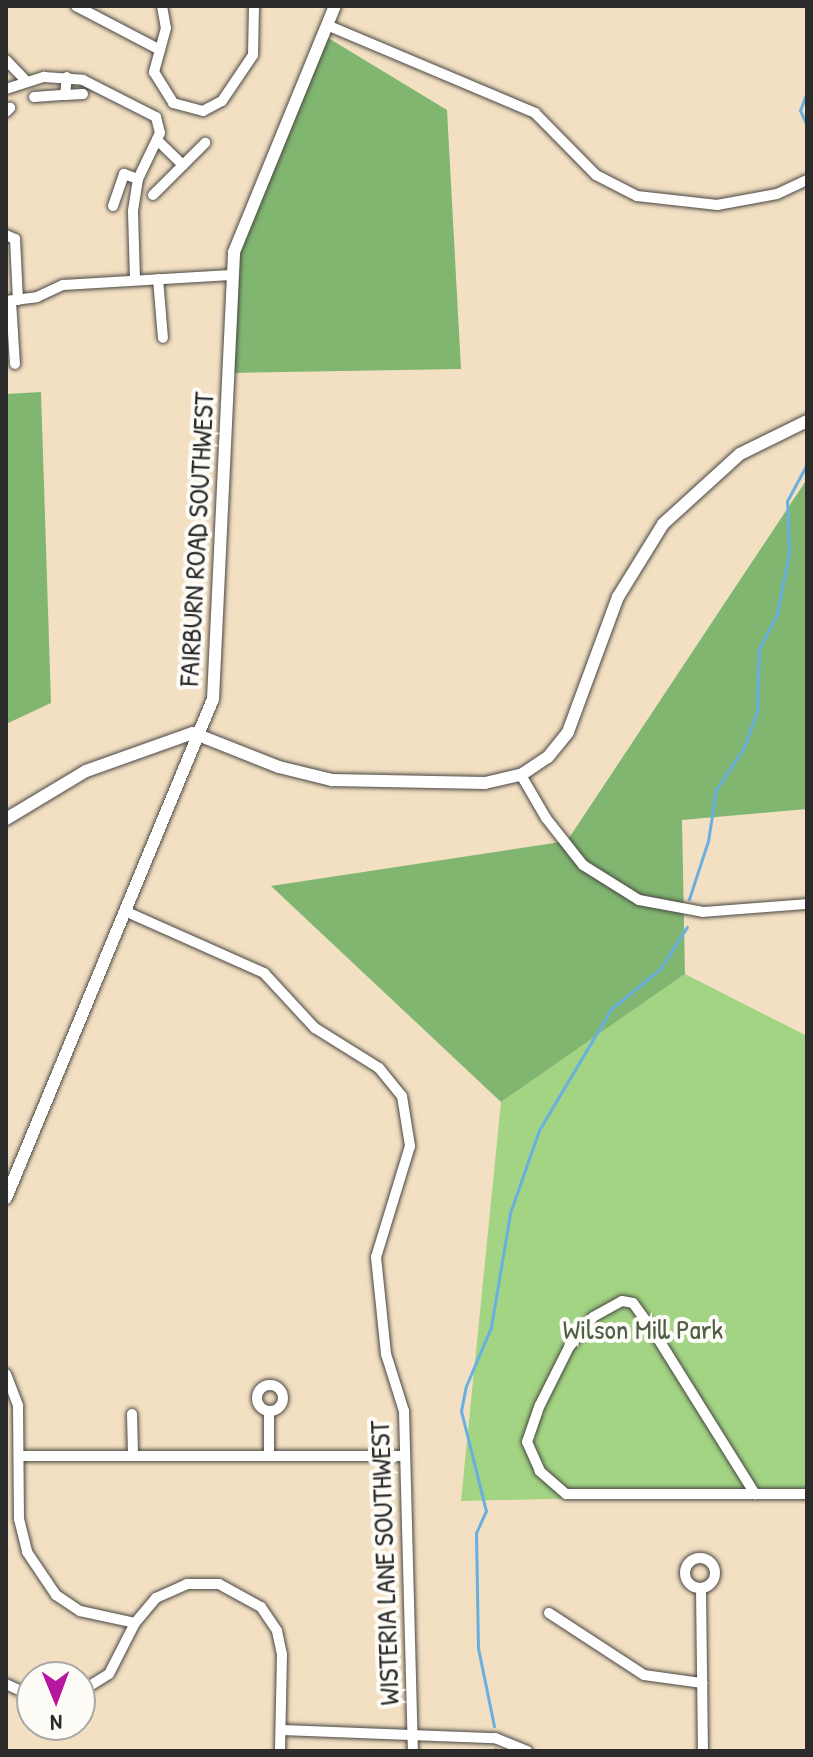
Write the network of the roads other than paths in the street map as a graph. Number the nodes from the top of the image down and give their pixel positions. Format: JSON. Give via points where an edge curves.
{"nodes":[{"id":1,"x":76,"y":6,"type":"edge"},
{"id":2,"x":162,"y":6,"type":"edge"},
{"id":3,"x":254,"y":6,"type":"edge"},
{"id":4,"x":335,"y":6,"type":"edge"},
{"id":5,"x":327,"y":25,"type":"junction"},
{"id":6,"x":160,"y":50,"type":"junction"},
{"id":7,"x":6,"y":60,"type":"edge"},
{"id":8,"x":67,"y":77,"type":"junction"},
{"id":9,"x":26,"y":81,"type":"junction"},
{"id":10,"x":6,"y":89,"type":"edge"},
{"id":11,"x":83,"y":94,"type":"dead end"},
{"id":12,"x":65,"y":95,"type":"junction"},
{"id":13,"x":34,"y":97,"type":"dead end"},
{"id":14,"x":157,"y":140,"type":"junction"},
{"id":15,"x":205,"y":143,"type":"dead end"},
{"id":16,"x":183,"y":165,"type":"junction"},
{"id":17,"x":138,"y":179,"type":"junction"},
{"id":18,"x":807,"y":180,"type":"edge"},
{"id":19,"x":153,"y":195,"type":"dead end"},
{"id":20,"x":113,"y":206,"type":"dead end"},
{"id":21,"x":6,"y":235,"type":"edge"},
{"id":22,"x":231,"y":275,"type":"junction"},
{"id":23,"x":158,"y":279,"type":"junction"},
{"id":24,"x":135,"y":280,"type":"junction"},
{"id":25,"x":12,"y":301,"type":"edge"},
{"id":26,"x":163,"y":338,"type":"dead end"},
{"id":27,"x":15,"y":364,"type":"dead end"},
{"id":28,"x":807,"y":421,"type":"edge"},
{"id":29,"x":203,"y":734,"type":"junction"},
{"id":30,"x":521,"y":775,"type":"junction"},
{"id":31,"x":6,"y":819,"type":"edge"},
{"id":32,"x":807,"y":904,"type":"edge"},
{"id":33,"x":127,"y":912,"type":"junction"},
{"id":34,"x":6,"y":1198,"type":"edge"},
{"id":35,"x":6,"y":1374,"type":"edge"},
{"id":36,"x":269,"y":1411,"type":"dead end"},
{"id":37,"x":132,"y":1414,"type":"dead end"},
{"id":38,"x":19,"y":1456,"type":"junction"},
{"id":39,"x":133,"y":1456,"type":"junction"},
{"id":40,"x":269,"y":1456,"type":"junction"},
{"id":41,"x":405,"y":1456,"type":"junction"},
{"id":42,"x":755,"y":1494,"type":"junction"},
{"id":43,"x":807,"y":1494,"type":"edge"},
{"id":44,"x":701,"y":1589,"type":"dead end"},
{"id":45,"x":549,"y":1613,"type":"dead end"},
{"id":46,"x":135,"y":1623,"type":"junction"},
{"id":47,"x":96,"y":1682,"type":"edge"},
{"id":48,"x":702,"y":1683,"type":"junction"},
{"id":49,"x":282,"y":1730,"type":"junction"},
{"id":50,"x":413,"y":1737,"type":"junction"},
{"id":51,"x":280,"y":1751,"type":"edge"},
{"id":52,"x":413,"y":1751,"type":"edge"},
{"id":53,"x":528,"y":1751,"type":"edge"},
{"id":54,"x":703,"y":1751,"type":"edge"}],
"edges":[{"from":1,"to":6,"type":"street"},
{"from":2,"to":6,"type":"street","via":[[166,28]]},
{"from":3,"to":6,"type":"street","via":[[253,55],[222,101],[203,111],[178,107],[161,88],[154,72]]},
{"from":4,"to":5,"type":"street","name":"FAIRBURN ROAD SOUTHWEST"},
{"from":5,"to":18,"type":"street","via":[[535,113],[596,175],[637,196],[717,205],[777,194]]},
{"from":5,"to":22,"type":"street","name":"FAIRBURN ROAD SOUTHWEST","via":[[242,224]]},
{"from":7,"to":9,"type":"street"},
{"from":8,"to":9,"type":"street"},
{"from":8,"to":12,"type":"street"},
{"from":8,"to":14,"type":"street","via":[[156,117]]},
{"from":9,"to":10,"type":"street"},
{"from":11,"to":12,"type":"street"},
{"from":12,"to":13,"type":"street"},
{"from":14,"to":16,"type":"street"},
{"from":14,"to":17,"type":"street"},
{"from":15,"to":16,"type":"street"},
{"from":16,"to":19,"type":"street"},
{"from":17,"to":20,"type":"street","via":[[124,174]]},
{"from":17,"to":24,"type":"street"},
{"from":21,"to":25,"type":"street","via":[[15,239]]},
{"from":22,"to":23,"type":"street"},
{"from":22,"to":29,"type":"street","name":"FAIRBURN ROAD SOUTHWEST","via":[[218,655]]},
{"from":23,"to":24,"type":"street"},
{"from":23,"to":26,"type":"street"},
{"from":24,"to":25,"type":"street","via":[[63,285]]},
{"from":25,"to":27,"type":"street"},
{"from":28,"to":30,"type":"street","via":[[740,454],[663,524],[618,597],[568,732],[548,757]]},
{"from":29,"to":30,"type":"street","via":[[279,767],[332,780],[485,783]]},
{"from":29,"to":31,"type":"street","via":[[182,734],[86,771]]},
{"from":29,"to":33,"type":"street","name":"FAIRBURN ROAD SOUTHWEST"},
{"from":30,"to":32,"type":"street","via":[[583,865],[639,900],[703,912]]},
{"from":33,"to":34,"type":"street","name":"FAIRBURN ROAD SOUTHWEST"},
{"from":33,"to":41,"type":"street","name":"WISTERIA LANE SOUTHWEST","via":[[264,973],[315,1028],[379,1068],[402,1096],[410,1146],[376,1257],[386,1354],[404,1411]]},
{"from":35,"to":38,"type":"street","via":[[18,1406]]},
{"from":36,"to":40,"type":"street"},
{"from":37,"to":39,"type":"street"},
{"from":38,"to":39,"type":"street"},
{"from":38,"to":46,"type":"street","via":[[20,1530],[38,1575],[80,1611]]},
{"from":39,"to":40,"type":"street"},
{"from":40,"to":41,"type":"street"},
{"from":41,"to":50,"type":"street","name":"WISTERIA LANE SOUTHWEST"},
{"from":42,"to":42,"type":"street","via":[[566,1494],[555,1489],[529,1455],[530,1428],[569,1347],[593,1317],[613,1304],[633,1303]]},
{"from":42,"to":43,"type":"street"},
{"from":44,"to":48,"type":"street"},
{"from":45,"to":48,"type":"street","via":[[644,1675]]},
{"from":46,"to":47,"type":"street","via":[[109,1674]]},
{"from":46,"to":49,"type":"street","via":[[156,1598],[187,1584],[219,1584],[250,1597],[272,1620],[281,1644]]},
{"from":48,"to":54,"type":"street"},
{"from":49,"to":50,"type":"street"},
{"from":49,"to":51,"type":"street"},
{"from":50,"to":52,"type":"street","name":"WISTERIA LANE SOUTHWEST"},
{"from":50,"to":53,"type":"street","via":[[495,1738]]}]}
